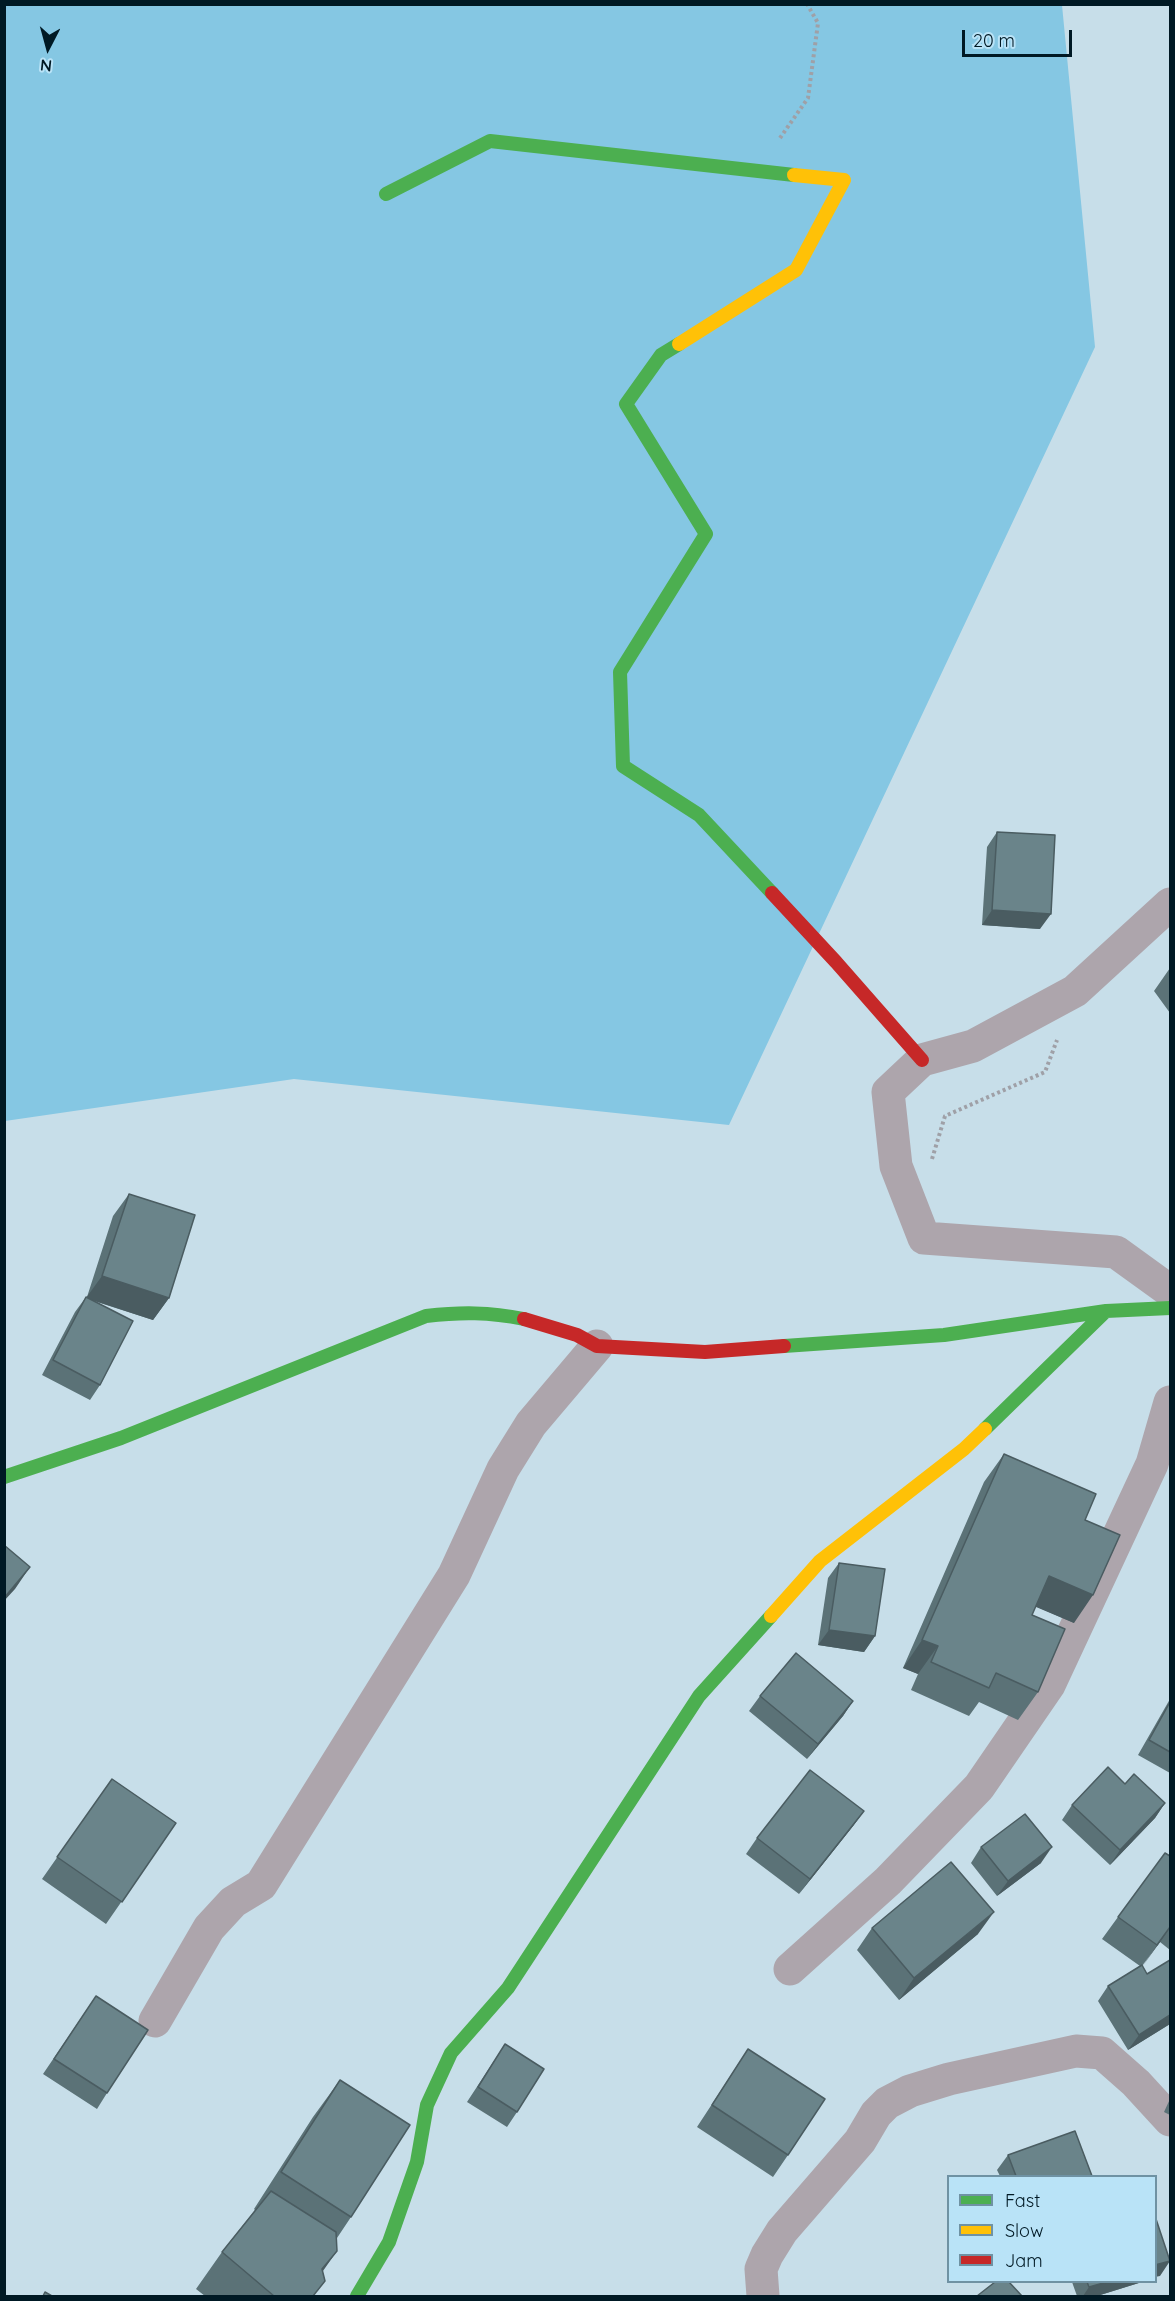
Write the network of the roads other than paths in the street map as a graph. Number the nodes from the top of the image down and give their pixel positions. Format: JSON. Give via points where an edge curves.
{"nodes":[{"id":1,"x":386,"y":194,"type":"dead end"},
{"id":2,"x":1170,"y":904,"type":"edge"},
{"id":3,"x":922,"y":1060,"type":"junction"},
{"id":4,"x":1170,"y":1292,"type":"edge"},
{"id":5,"x":1170,"y":1308,"type":"edge"},
{"id":6,"x":1106,"y":1311,"type":"junction"},
{"id":7,"x":597,"y":1346,"type":"junction"},
{"id":8,"x":1170,"y":1402,"type":"edge"},
{"id":9,"x":4,"y":1476,"type":"edge"},
{"id":10,"x":790,"y":1969,"type":"dead end"},
{"id":11,"x":155,"y":2021,"type":"dead end"},
{"id":12,"x":1170,"y":2120,"type":"edge"},
{"id":13,"x":357,"y":2296,"type":"edge"},
{"id":14,"x":763,"y":2296,"type":"edge"}],
"edges":[{"from":1,"to":3,"type":"street","via":[[490,141],[844,180],[796,270],[661,355],[626,404],[706,534],[620,672],[623,766],[699,815]]},
{"from":2,"to":3,"type":"street","via":[[1075,991],[973,1046]]},
{"from":3,"to":4,"type":"street","via":[[888,1092],[896,1166],[924,1238],[1116,1252]]},
{"from":5,"to":6,"type":"street"},
{"from":6,"to":7,"type":"street","via":[[944,1335],[705,1352]]},
{"from":6,"to":13,"type":"street","via":[[964,1449],[820,1561],[699,1696],[508,1988],[452,2053],[427,2105],[417,2162],[389,2242]]},
{"from":7,"to":9,"type":"street","via":[[532,1320],[465,1312],[426,1316],[122,1438]]},
{"from":7,"to":11,"type":"street","via":[[531,1424],[502,1469],[454,1575],[261,1886],[233,1902],[209,1928]]},
{"from":8,"to":10,"type":"street","via":[[1152,1464],[1049,1685],[979,1787],[888,1881]]},
{"from":12,"to":14,"type":"street","via":[[1102,2053],[1076,2051],[910,2091],[887,2103],[876,2115],[860,2141],[782,2231],[761,2269]]}]}
